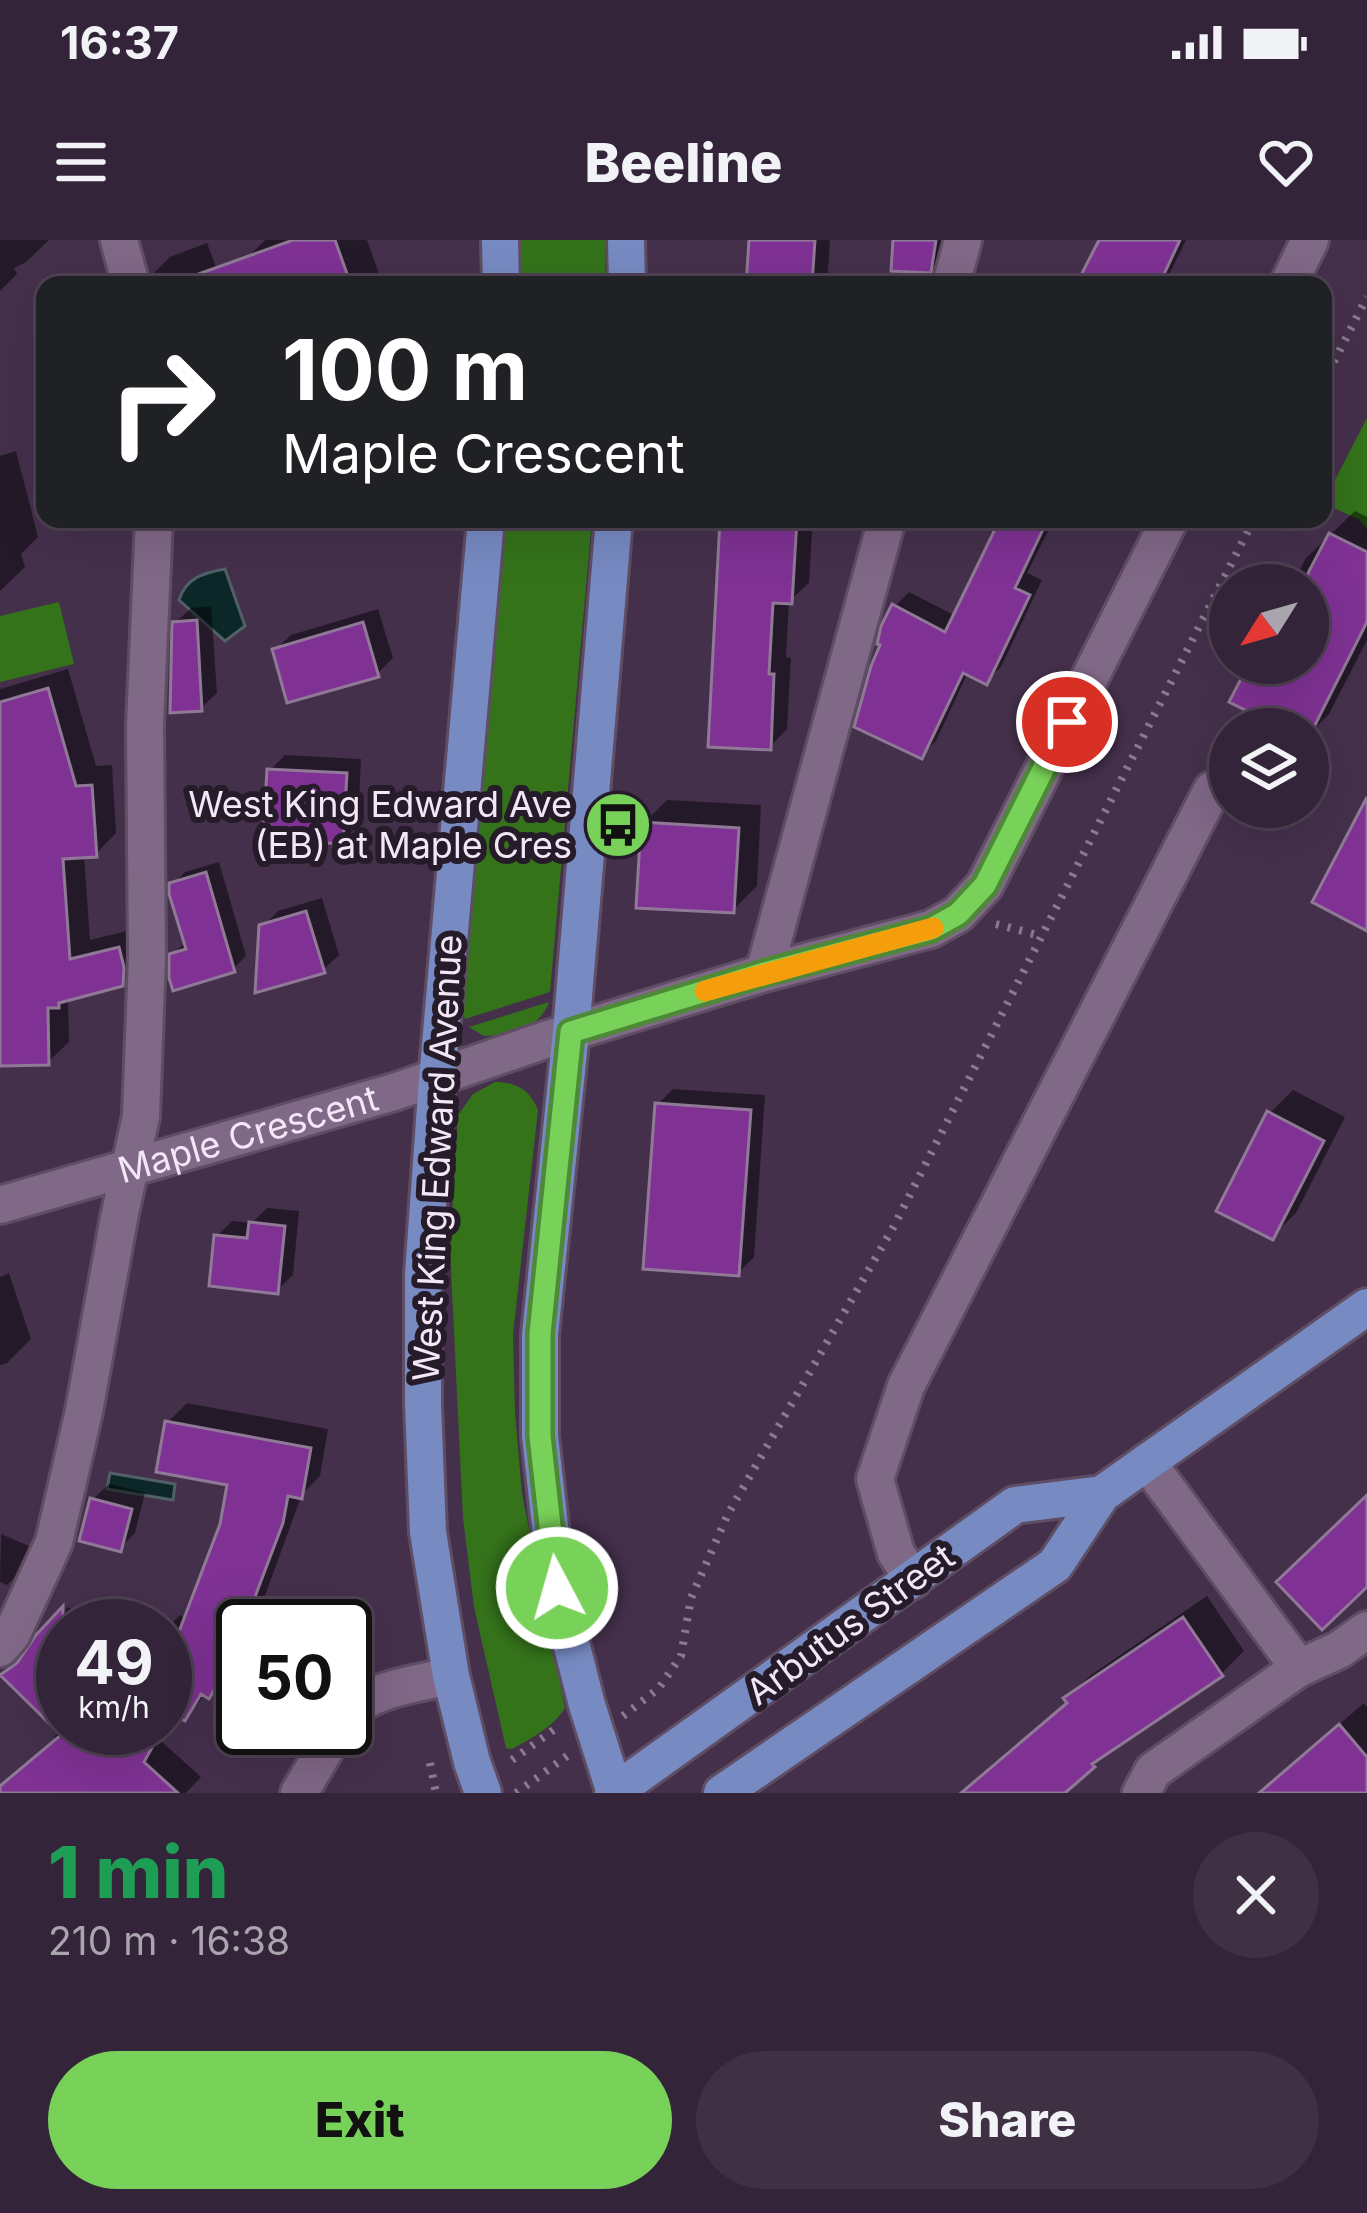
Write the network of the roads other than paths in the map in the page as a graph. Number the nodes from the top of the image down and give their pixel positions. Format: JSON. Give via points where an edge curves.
{"nodes":[{"id":1,"x":119,"y":240,"type":"edge"},
{"id":2,"x":500,"y":240,"type":"edge"},
{"id":3,"x":626,"y":240,"type":"edge"},
{"id":4,"x":963,"y":240,"type":"edge"},
{"id":5,"x":1310,"y":240,"type":"edge"},
{"id":6,"x":129,"y":276,"type":"edge"},
{"id":7,"x":501,"y":276,"type":"edge"},
{"id":8,"x":627,"y":276,"type":"edge"},
{"id":9,"x":953,"y":276,"type":"edge"},
{"id":10,"x":1292,"y":276,"type":"edge"},
{"id":11,"x":154,"y":528,"type":"edge"},
{"id":12,"x":485,"y":528,"type":"edge"},
{"id":13,"x":613,"y":528,"type":"edge"},
{"id":14,"x":885,"y":528,"type":"edge"},
{"id":15,"x":1164,"y":528,"type":"edge"},
{"id":16,"x":1209,"y":796,"type":"edge"},
{"id":17,"x":764,"y":973,"type":"junction"},
{"id":18,"x":571,"y":1032,"type":"junction"},
{"id":19,"x":436,"y":1079,"type":"junction"},
{"id":20,"x":130,"y":1166,"type":"junction"},
{"id":21,"x":0,"y":1205,"type":"edge"},
{"id":22,"x":1367,"y":1307,"type":"edge"},
{"id":23,"x":1147,"y":1462,"type":"junction"},
{"id":24,"x":1102,"y":1494,"type":"junction"},
{"id":25,"x":913,"y":1580,"type":"junction"},
{"id":26,"x":1367,"y":1630,"type":"edge"},
{"id":27,"x":0,"y":1648,"type":"edge"},
{"id":28,"x":1298,"y":1668,"type":"junction"},
{"id":29,"x":452,"y":1676,"type":"junction"},
{"id":30,"x":372,"y":1697,"type":"edge"},
{"id":31,"x":322,"y":1755,"type":"edge"},
{"id":32,"x":299,"y":1793,"type":"edge"},
{"id":33,"x":484,"y":1793,"type":"edge"},
{"id":34,"x":614,"y":1793,"type":"edge"},
{"id":35,"x":722,"y":1793,"type":"edge"},
{"id":36,"x":1141,"y":1793,"type":"edge"}],
"edges":[{"from":1,"to":6,"type":"street"},
{"from":2,"to":7,"type":"main road"},
{"from":3,"to":8,"type":"main road"},
{"from":4,"to":9,"type":"street"},
{"from":5,"to":10,"type":"street"},
{"from":11,"to":20,"type":"street","via":[[147,957],[141,1116]]},
{"from":12,"to":19,"type":"main road","name":"West King Edward Avenue"},
{"from":13,"to":18,"type":"main road"},
{"from":14,"to":17,"type":"street"},
{"from":15,"to":17,"type":"street","name":"Maple Crescent","via":[[985,885],[931,929]]},
{"from":16,"to":25,"type":"street","via":[[906,1386],[875,1479],[896,1553]]},
{"from":17,"to":18,"type":"street","name":"Maple Crescent"},
{"from":18,"to":19,"type":"street","name":"Maple Crescent"},
{"from":18,"to":34,"type":"main road","via":[[540,1334],[540,1436],[557,1588]]},
{"from":19,"to":20,"type":"street","name":"Maple Crescent"},
{"from":19,"to":29,"type":"main road","name":"West King Edward Avenue","via":[[423,1404],[428,1532]]},
{"from":20,"to":21,"type":"street","name":"Maple Crescent"},
{"from":20,"to":27,"type":"street","via":[[54,1542]]},
{"from":22,"to":23,"type":"main road","name":"Arbutus Street"},
{"from":23,"to":24,"type":"main road","name":"Arbutus Street"},
{"from":23,"to":28,"type":"street"},
{"from":24,"to":25,"type":"main road","name":"Arbutus Street","via":[[1015,1505]]},
{"from":24,"to":35,"type":"main road","name":"Arbutus Street","via":[[1054,1565]]},
{"from":25,"to":34,"type":"main road","name":"Arbutus Street"},
{"from":26,"to":28,"type":"street"},
{"from":28,"to":36,"type":"street","via":[[1153,1771]]},
{"from":29,"to":30,"type":"street"},
{"from":29,"to":33,"type":"main road","name":"West King Edward Avenue"},
{"from":31,"to":32,"type":"street"}]}
